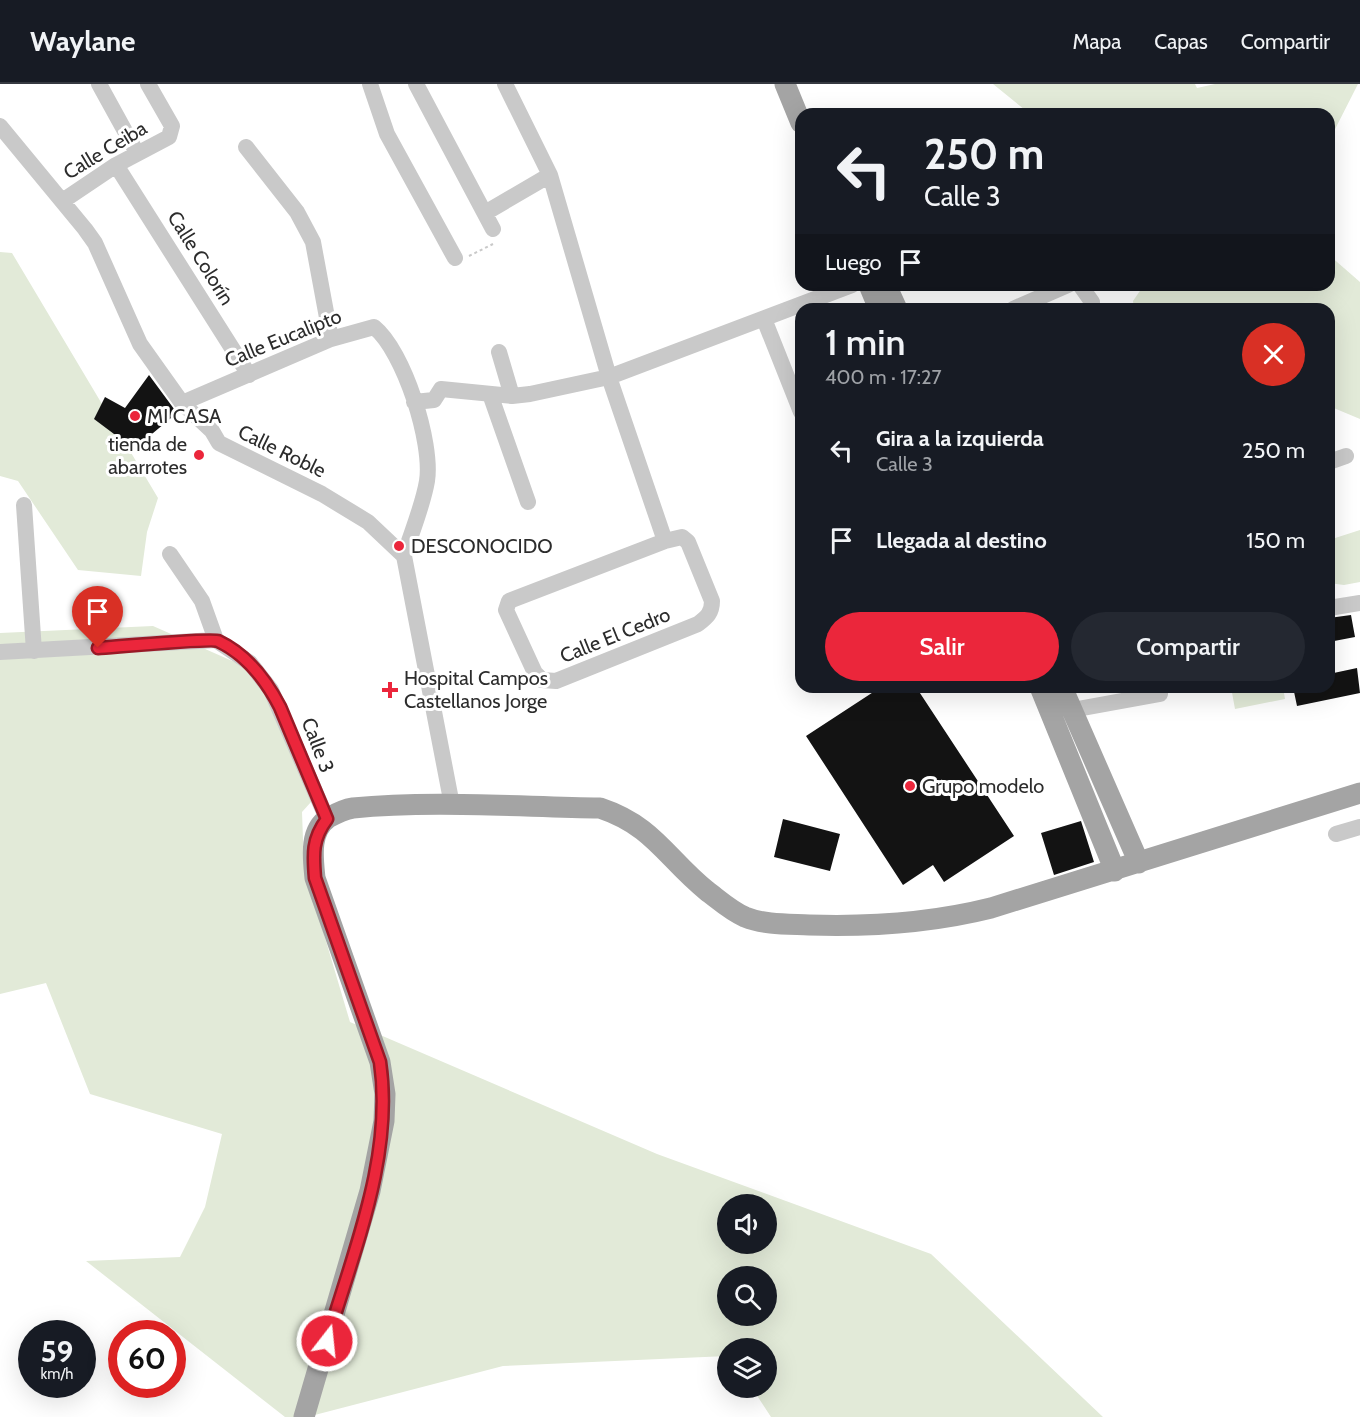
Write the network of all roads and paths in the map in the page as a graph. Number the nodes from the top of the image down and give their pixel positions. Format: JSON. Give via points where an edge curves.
{"nodes":[{"id":1,"x":99,"y":84,"type":"edge"},
{"id":2,"x":148,"y":84,"type":"edge"},
{"id":3,"x":387,"y":84,"type":"edge"},
{"id":4,"x":416,"y":84,"type":"edge"},
{"id":5,"x":505,"y":84,"type":"edge"},
{"id":6,"x":785,"y":84,"type":"edge"},
{"id":7,"x":800,"y":84,"type":"edge"},
{"id":8,"x":372,"y":89,"type":"edge"},
{"id":9,"x":795,"y":108,"type":"edge"},
{"id":10,"x":810,"y":108,"type":"edge"},
{"id":11,"x":0,"y":126,"type":"edge"},
{"id":12,"x":246,"y":147,"type":"dead end"},
{"id":13,"x":137,"y":153,"type":"junction"},
{"id":14,"x":116,"y":165,"type":"junction"},
{"id":15,"x":550,"y":175,"type":"junction"},
{"id":16,"x":64,"y":201,"type":"junction"},
{"id":17,"x":485,"y":213,"type":"junction"},
{"id":18,"x":493,"y":229,"type":"joint"},
{"id":19,"x":455,"y":258,"type":"joint"},
{"id":20,"x":836,"y":291,"type":"edge"},
{"id":21,"x":1054,"y":291,"type":"edge"},
{"id":22,"x":1084,"y":291,"type":"edge"},
{"id":23,"x":1092,"y":302,"type":"dead end"},
{"id":24,"x":805,"y":303,"type":"edge"},
{"id":25,"x":1027,"y":303,"type":"edge"},
{"id":26,"x":795,"y":307,"type":"edge"},
{"id":27,"x":764,"y":319,"type":"junction"},
{"id":28,"x":331,"y":339,"type":"junction"},
{"id":29,"x":499,"y":352,"type":"dead end"},
{"id":30,"x":249,"y":375,"type":"junction"},
{"id":31,"x":609,"y":376,"type":"junction"},
{"id":32,"x":490,"y":394,"type":"junction"},
{"id":33,"x":512,"y":396,"type":"junction"},
{"id":34,"x":795,"y":397,"type":"edge"},
{"id":35,"x":414,"y":402,"type":"junction"},
{"id":36,"x":182,"y":403,"type":"junction"},
{"id":37,"x":1346,"y":456,"type":"dead end"},
{"id":38,"x":1335,"y":460,"type":"edge"},
{"id":39,"x":528,"y":502,"type":"dead end"},
{"id":40,"x":24,"y":505,"type":"dead end"},
{"id":41,"x":665,"y":541,"type":"junction"},
{"id":42,"x":170,"y":554,"type":"dead end"},
{"id":43,"x":404,"y":555,"type":"junction"},
{"id":44,"x":1360,"y":603,"type":"edge"},
{"id":45,"x":1335,"y":607,"type":"edge"},
{"id":46,"x":216,"y":640,"type":"junction"},
{"id":47,"x":34,"y":651,"type":"junction"},
{"id":48,"x":0,"y":652,"type":"edge"},
{"id":49,"x":1042,"y":693,"type":"edge"},
{"id":50,"x":1065,"y":693,"type":"edge"},
{"id":51,"x":1160,"y":694,"type":"dead end"},
{"id":52,"x":1072,"y":710,"type":"junction"},
{"id":53,"x":1360,"y":793,"type":"edge"},
{"id":54,"x":452,"y":805,"type":"junction"},
{"id":55,"x":327,"y":819,"type":"junction"},
{"id":56,"x":1360,"y":827,"type":"edge"},
{"id":57,"x":1336,"y":834,"type":"dead end"},
{"id":58,"x":1139,"y":863,"type":"junction"},
{"id":59,"x":1115,"y":872,"type":"junction"},
{"id":60,"x":304,"y":1417,"type":"edge"}],
"edges":[{"from":1,"to":13,"type":"street"},
{"from":2,"to":13,"type":"street","name":"Calle Ceiba","via":[[172,126],[169,137]]},
{"from":3,"to":8,"type":"street"},
{"from":4,"to":17,"type":"street"},
{"from":5,"to":15,"type":"street"},
{"from":6,"to":9,"type":"main road"},
{"from":7,"to":10,"type":"main road"},
{"from":8,"to":19,"type":"street","via":[[387,134]]},
{"from":11,"to":16,"type":"street","name":"Calle Roble"},
{"from":12,"to":28,"type":"street","via":[[297,212],[313,242]]},
{"from":13,"to":14,"type":"street","name":"Calle Ceiba"},
{"from":14,"to":16,"type":"street","name":"Calle Ceiba"},
{"from":14,"to":30,"type":"street","name":"Calle Colorín"},
{"from":15,"to":17,"type":"street"},
{"from":15,"to":31,"type":"street"},
{"from":16,"to":36,"type":"street","name":"Calle Roble","via":[[95,243],[140,344]]},
{"from":17,"to":18,"type":"street"},
{"from":18,"to":19,"type":"path","via":[[497,242],[462,261]]},
{"from":20,"to":24,"type":"street"},
{"from":21,"to":25,"type":"street"},
{"from":22,"to":23,"type":"street"},
{"from":26,"to":27,"type":"street"},
{"from":27,"to":31,"type":"street"},
{"from":27,"to":34,"type":"street"},
{"from":28,"to":30,"type":"street","name":"Calle Eucalipto"},
{"from":28,"to":35,"type":"street","name":"Calle Eucalipto","via":[[374,327],[395,355]]},
{"from":29,"to":33,"type":"street"},
{"from":30,"to":36,"type":"street","name":"Calle Eucalipto"},
{"from":31,"to":33,"type":"street"},
{"from":31,"to":41,"type":"street"},
{"from":32,"to":33,"type":"street"},
{"from":32,"to":35,"type":"street","via":[[441,389],[434,400]]},
{"from":32,"to":39,"type":"street"},
{"from":35,"to":43,"type":"street","name":"Calle Eucalipto","via":[[429,460],[427,482]]},
{"from":36,"to":43,"type":"street","name":"Calle Roble","via":[[212,431],[219,443],[322,494],[368,522]]},
{"from":37,"to":38,"type":"street"},
{"from":40,"to":47,"type":"street"},
{"from":41,"to":41,"type":"street","name":"Calle El Cedro","via":[[509,601],[506,610],[534,673],[542,680],[556,681],[705,618],[712,610],[712,601],[688,542],[682,537]]},
{"from":42,"to":46,"type":"street","via":[[202,601]]},
{"from":43,"to":54,"type":"street"},
{"from":44,"to":45,"type":"street"},
{"from":46,"to":47,"type":"street"},
{"from":46,"to":55,"type":"street","name":"Calle 3","via":[[250,663],[271,690]]},
{"from":47,"to":48,"type":"street"},
{"from":49,"to":59,"type":"main road"},
{"from":50,"to":52,"type":"main road"},
{"from":51,"to":52,"type":"street"},
{"from":52,"to":58,"type":"main road"},
{"from":53,"to":58,"type":"main road"},
{"from":54,"to":55,"type":"main road","via":[[351,808]]},
{"from":54,"to":59,"type":"main road","via":[[600,808],[622,815],[641,826],[702,887],[727,906],[768,923],[876,926],[949,919]]},
{"from":55,"to":60,"type":"main road","via":[[312,848],[315,878],[380,1062],[385,1103],[370,1191]]},
{"from":56,"to":57,"type":"street"},
{"from":58,"to":59,"type":"main road"}]}
